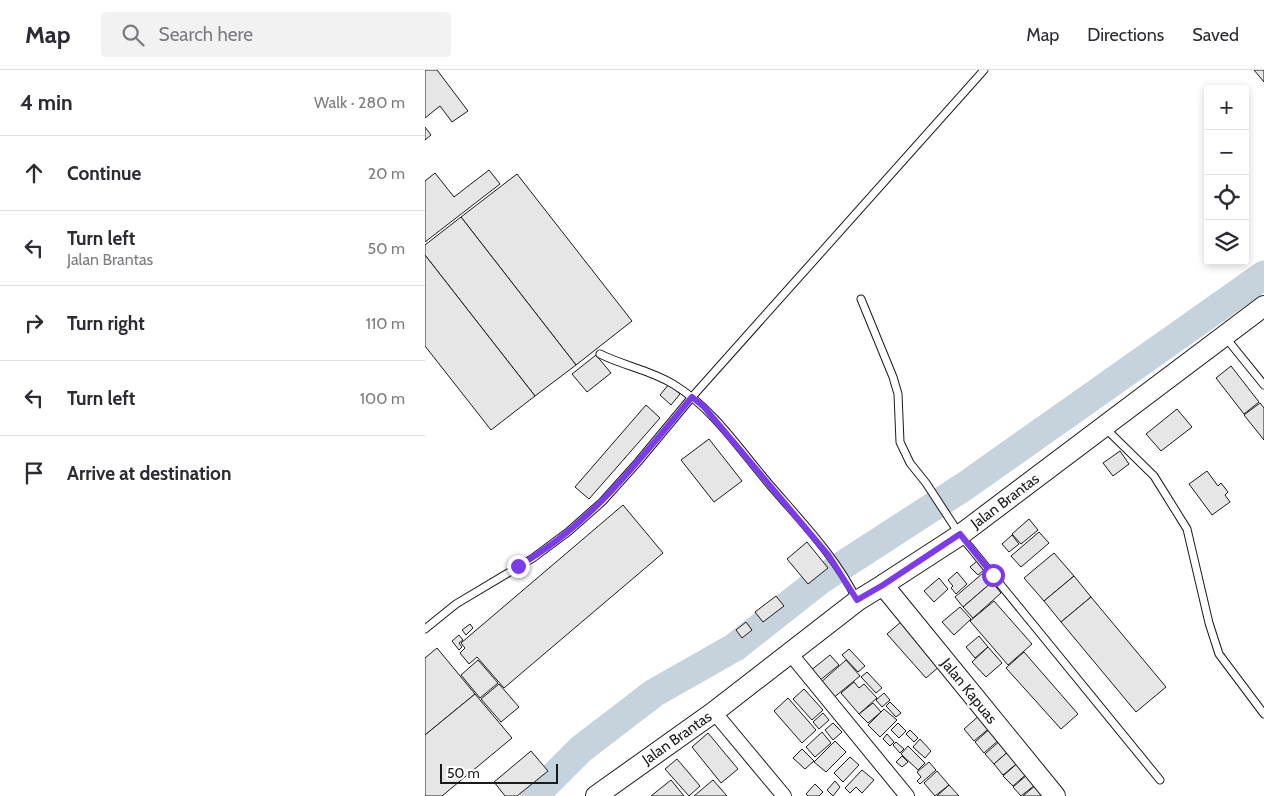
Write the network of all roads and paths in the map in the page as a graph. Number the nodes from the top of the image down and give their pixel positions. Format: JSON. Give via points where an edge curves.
{"nodes":[{"id":1,"x":984,"y":70,"type":"edge"},
{"id":2,"x":861,"y":299,"type":"dead end"},
{"id":3,"x":1264,"y":306,"type":"edge"},
{"id":4,"x":1224,"y":336,"type":"junction"},
{"id":5,"x":600,"y":354,"type":"dead end"},
{"id":6,"x":1264,"y":385,"type":"edge"},
{"id":7,"x":692,"y":397,"type":"junction"},
{"id":8,"x":1104,"y":427,"type":"junction"},
{"id":9,"x":956,"y":528,"type":"junction"},
{"id":10,"x":883,"y":585,"type":"junction"},
{"id":11,"x":855,"y":595,"type":"junction"},
{"id":12,"x":425,"y":629,"type":"edge"},
{"id":13,"x":789,"y":652,"type":"junction"},
{"id":14,"x":714,"y":712,"type":"junction"},
{"id":15,"x":1264,"y":714,"type":"edge"},
{"id":16,"x":1160,"y":780,"type":"dead end"},
{"id":17,"x":601,"y":794,"type":"edge"},
{"id":18,"x":784,"y":796,"type":"edge"},
{"id":19,"x":907,"y":796,"type":"edge"},
{"id":20,"x":1055,"y":796,"type":"edge"}],
"edges":[{"from":1,"to":7,"type":"lane"},
{"from":2,"to":9,"type":"lane","via":[[898,394],[900,442],[910,463]]},
{"from":3,"to":4,"type":"main road","name":"Jalan Brantas"},
{"from":4,"to":6,"type":"lane"},
{"from":4,"to":8,"type":"main road","name":"Jalan Brantas"},
{"from":5,"to":7,"type":"lane","via":[[617,363],[642,369]]},
{"from":7,"to":11,"type":"lane","via":[[704,407],[829,556]]},
{"from":7,"to":12,"type":"lane","via":[[603,502],[569,532],[457,604]]},
{"from":8,"to":9,"type":"main road","name":"Jalan Brantas"},
{"from":8,"to":15,"type":"lane","via":[[1154,476],[1187,529],[1219,654]]},
{"from":9,"to":10,"type":"main road","name":"Jalan Brantas"},
{"from":9,"to":16,"type":"lane"},
{"from":10,"to":11,"type":"main road","name":"Jalan Brantas"},
{"from":10,"to":20,"type":"main road","name":"Jalan Kapuas"},
{"from":11,"to":13,"type":"main road","name":"Jalan Brantas"},
{"from":13,"to":14,"type":"main road","name":"Jalan Brantas"},
{"from":13,"to":19,"type":"street"},
{"from":14,"to":17,"type":"main road","name":"Jalan Brantas"},
{"from":14,"to":18,"type":"street"}]}
